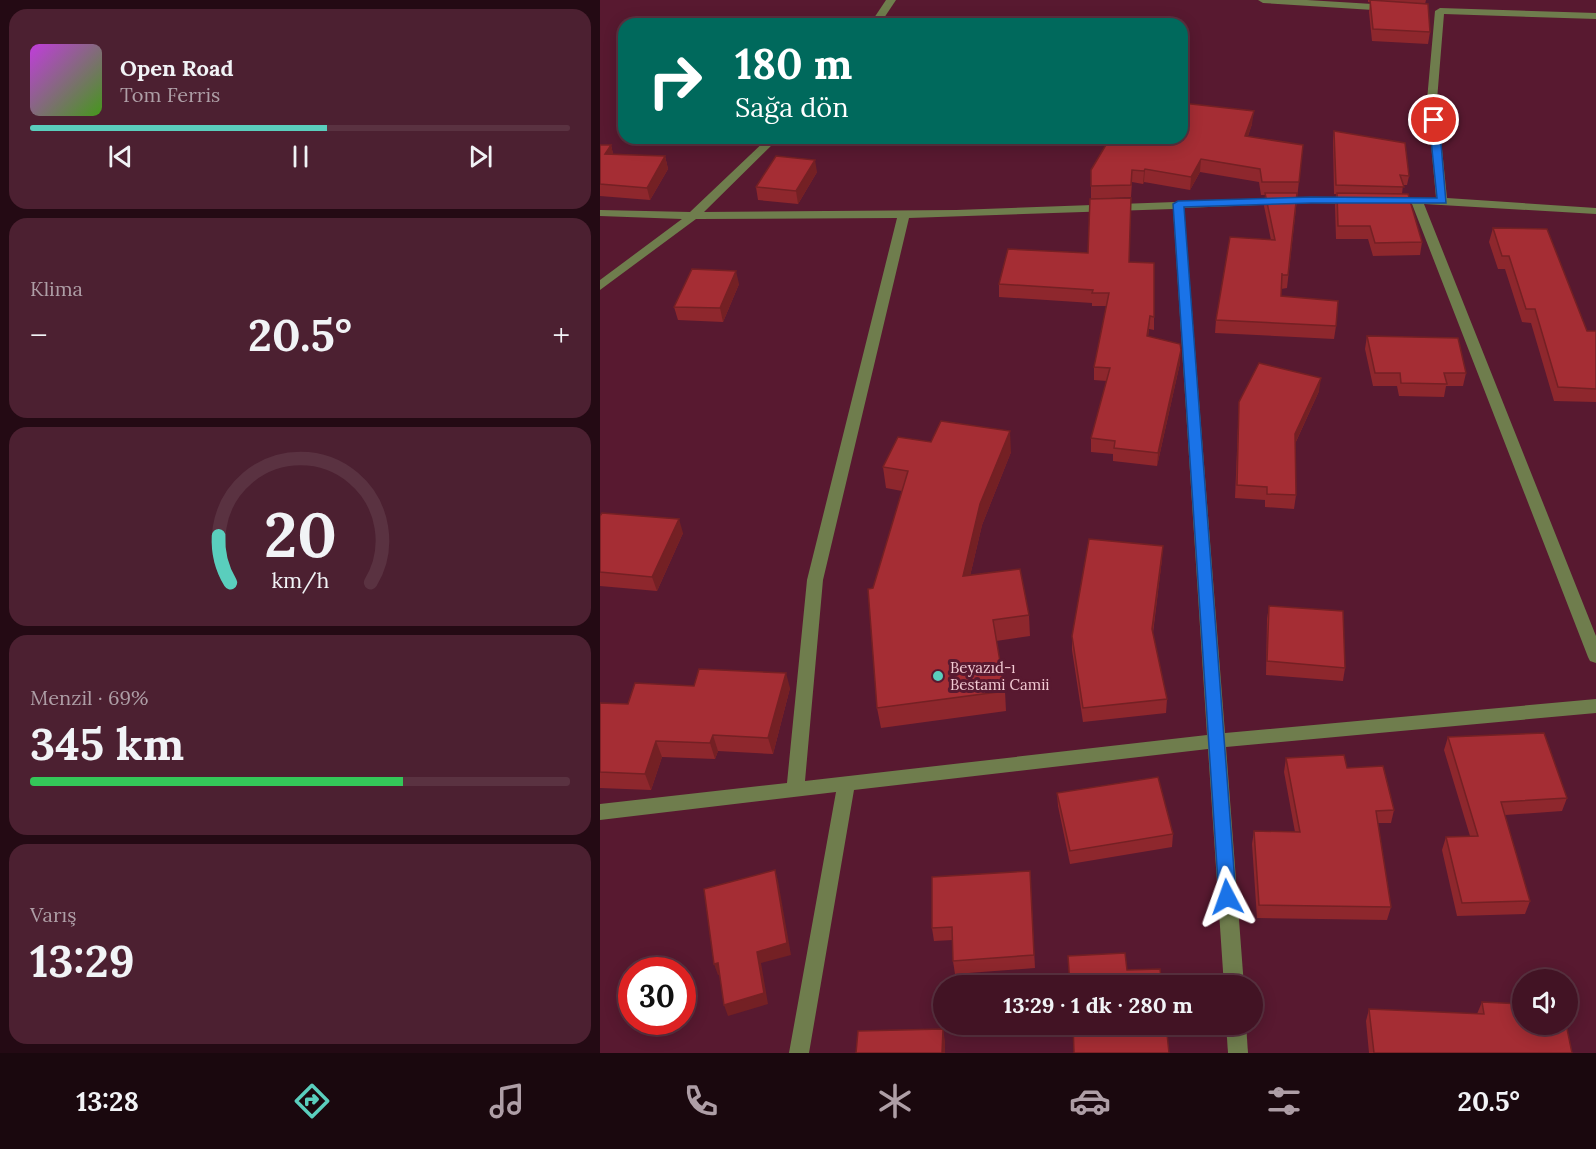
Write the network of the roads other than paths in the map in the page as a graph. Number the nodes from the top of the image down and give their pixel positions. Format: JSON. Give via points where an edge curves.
{"nodes":[{"id":1,"x":891,"y":0,"type":"edge"},
{"id":2,"x":1263,"y":0,"type":"edge"},
{"id":3,"x":1439,"y":5,"type":"edge"},
{"id":4,"x":1404,"y":9,"type":"edge"},
{"id":5,"x":1428,"y":10,"type":"edge"},
{"id":6,"x":1596,"y":16,"type":"edge"},
{"id":7,"x":879,"y":18,"type":"edge"},
{"id":8,"x":768,"y":144,"type":"edge"},
{"id":9,"x":1442,"y":201,"type":"junction"},
{"id":10,"x":1417,"y":202,"type":"junction"},
{"id":11,"x":1178,"y":204,"type":"junction"},
{"id":12,"x":1596,"y":211,"type":"edge"},
{"id":13,"x":600,"y":213,"type":"edge"},
{"id":14,"x":904,"y":213,"type":"junction"},
{"id":15,"x":692,"y":217,"type":"junction"},
{"id":16,"x":600,"y":286,"type":"edge"},
{"id":17,"x":1596,"y":657,"type":"edge"},
{"id":18,"x":1596,"y":706,"type":"edge"},
{"id":19,"x":1217,"y":741,"type":"junction"},
{"id":20,"x":846,"y":785,"type":"junction"},
{"id":21,"x":795,"y":791,"type":"junction"},
{"id":22,"x":600,"y":812,"type":"edge"},
{"id":23,"x":1233,"y":975,"type":"edge"},
{"id":24,"x":1237,"y":1035,"type":"edge"},
{"id":25,"x":799,"y":1053,"type":"edge"},
{"id":26,"x":1238,"y":1053,"type":"edge"}],
"edges":[{"from":1,"to":7,"type":"street"},
{"from":2,"to":4,"type":"street"},
{"from":3,"to":5,"type":"street"},
{"from":3,"to":6,"type":"street"},
{"from":3,"to":9,"type":"street","via":[[1432,100]]},
{"from":8,"to":15,"type":"street"},
{"from":9,"to":10,"type":"street"},
{"from":9,"to":12,"type":"street"},
{"from":10,"to":11,"type":"street"},
{"from":10,"to":17,"type":"street"},
{"from":11,"to":14,"type":"street"},
{"from":11,"to":19,"type":"street"},
{"from":13,"to":15,"type":"street"},
{"from":14,"to":15,"type":"street"},
{"from":14,"to":21,"type":"street","via":[[815,580]]},
{"from":15,"to":16,"type":"street"},
{"from":18,"to":19,"type":"street"},
{"from":19,"to":20,"type":"street"},
{"from":19,"to":23,"type":"street"},
{"from":20,"to":21,"type":"street"},
{"from":20,"to":25,"type":"street"},
{"from":21,"to":22,"type":"street"},
{"from":24,"to":26,"type":"street"}]}
